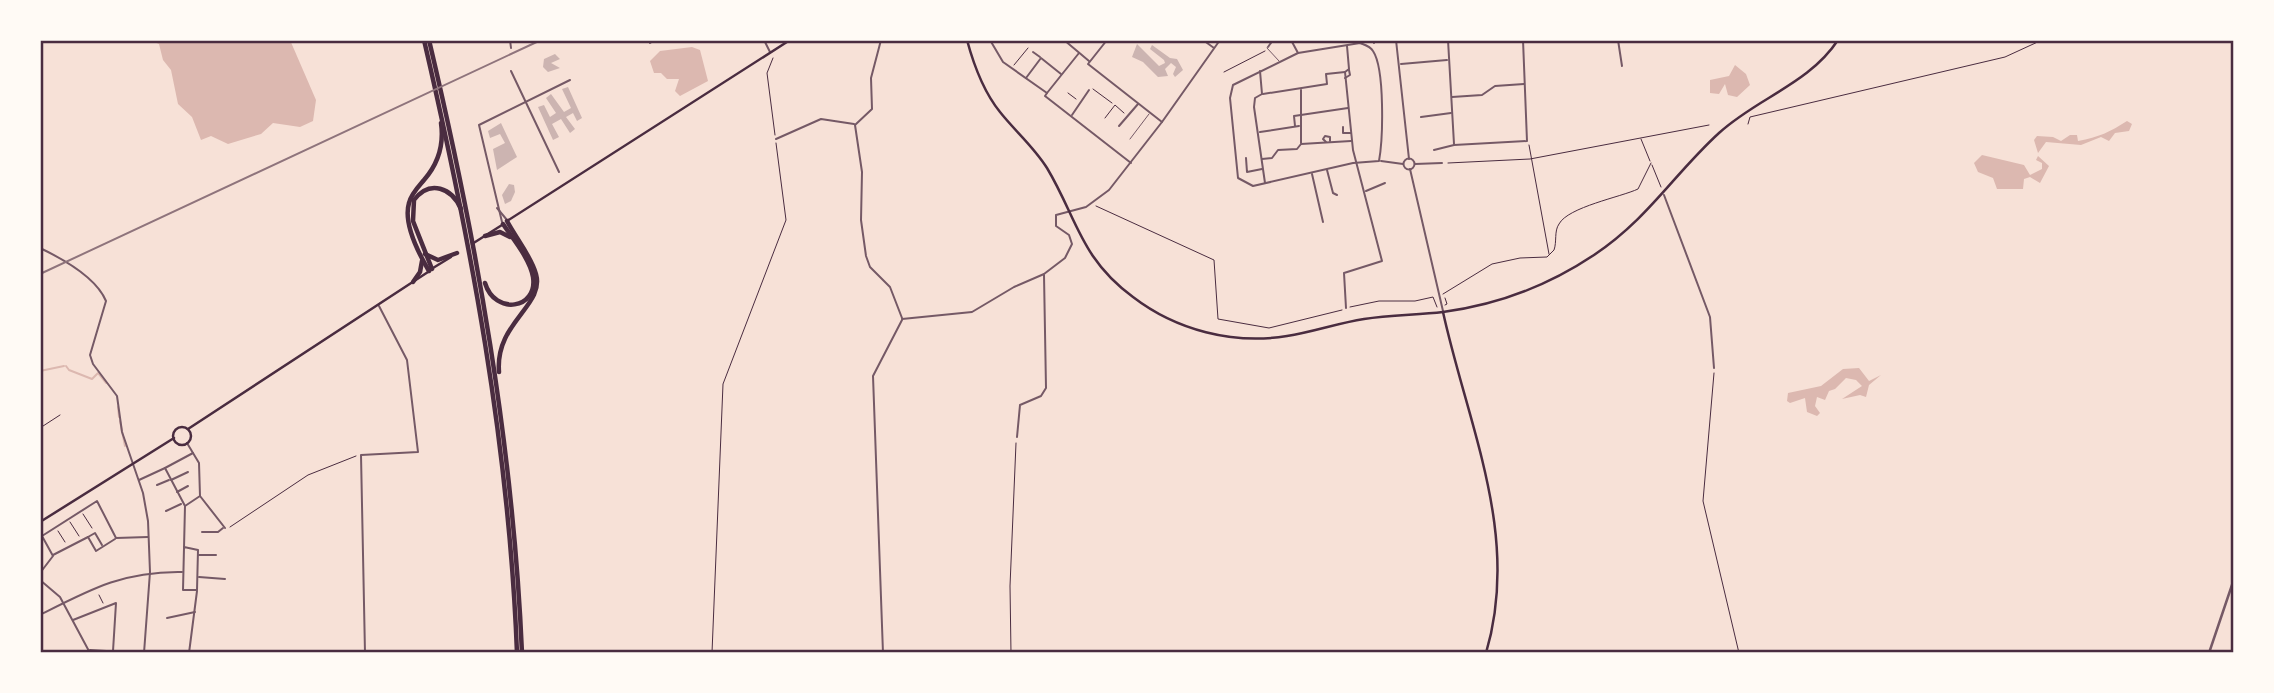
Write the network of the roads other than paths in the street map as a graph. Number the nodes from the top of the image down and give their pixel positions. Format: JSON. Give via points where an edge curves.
{"nodes":[{"id":1,"x":427,"y":40,"type":"edge"},
{"id":2,"x":510,"y":40,"type":"edge"},
{"id":3,"x":655,"y":40,"type":"edge"},
{"id":4,"x":764,"y":40,"type":"edge"},
{"id":5,"x":790,"y":40,"type":"edge"},
{"id":6,"x":881,"y":40,"type":"edge"},
{"id":7,"x":967,"y":40,"type":"edge"},
{"id":8,"x":990,"y":40,"type":"edge"},
{"id":9,"x":1064,"y":40,"type":"edge"},
{"id":10,"x":1074,"y":40,"type":"edge"},
{"id":11,"x":1107,"y":40,"type":"edge"},
{"id":12,"x":1203,"y":40,"type":"edge"},
{"id":13,"x":1220,"y":40,"type":"edge"},
{"id":14,"x":1273,"y":40,"type":"edge"},
{"id":15,"x":1291,"y":40,"type":"edge"},
{"id":16,"x":1396,"y":40,"type":"edge"},
{"id":17,"x":1448,"y":40,"type":"edge"},
{"id":18,"x":1523,"y":40,"type":"edge"},
{"id":19,"x":1618,"y":40,"type":"edge"},
{"id":20,"x":1838,"y":40,"type":"edge"},
{"id":21,"x":650,"y":43,"type":"dead end"},
{"id":22,"x":1070,"y":45,"type":"junction"},
{"id":23,"x":1347,"y":45,"type":"junction"},
{"id":24,"x":511,"y":48,"type":"dead end"},
{"id":25,"x":1267,"y":48,"type":"joint"},
{"id":26,"x":1214,"y":49,"type":"junction"},
{"id":27,"x":771,"y":52,"type":"junction"},
{"id":28,"x":1033,"y":52,"type":"dead end"},
{"id":29,"x":1079,"y":53,"type":"junction"},
{"id":30,"x":1298,"y":53,"type":"junction"},
{"id":31,"x":1041,"y":58,"type":"junction"},
{"id":32,"x":1449,"y":60,"type":"junction"},
{"id":33,"x":1279,"y":61,"type":"junction"},
{"id":34,"x":1090,"y":62,"type":"junction"},
{"id":35,"x":1400,"y":64,"type":"junction"},
{"id":36,"x":1622,"y":66,"type":"dead end"},
{"id":37,"x":1349,"y":69,"type":"junction"},
{"id":38,"x":511,"y":71,"type":"dead end"},
{"id":39,"x":1259,"y":71,"type":"junction"},
{"id":40,"x":1345,"y":72,"type":"junction"},
{"id":41,"x":1062,"y":75,"type":"junction"},
{"id":42,"x":1026,"y":78,"type":"junction"},
{"id":43,"x":1345,"y":78,"type":"junction"},
{"id":44,"x":570,"y":80,"type":"dead end"},
{"id":45,"x":1526,"y":84,"type":"junction"},
{"id":46,"x":1089,"y":90,"type":"road end"},
{"id":47,"x":1301,"y":90,"type":"junction"},
{"id":48,"x":1262,"y":94,"type":"junction"},
{"id":49,"x":1046,"y":95,"type":"junction"},
{"id":50,"x":1451,"y":97,"type":"junction"},
{"id":51,"x":440,"y":99,"type":"junction"},
{"id":52,"x":1042,"y":100,"type":"dead end"},
{"id":53,"x":525,"y":101,"type":"junction"},
{"id":54,"x":1138,"y":104,"type":"junction"},
{"id":55,"x":1348,"y":108,"type":"junction"},
{"id":56,"x":1150,"y":113,"type":"junction"},
{"id":57,"x":1452,"y":113,"type":"junction"},
{"id":58,"x":1303,"y":115,"type":"junction"},
{"id":59,"x":1071,"y":116,"type":"junction"},
{"id":60,"x":1421,"y":117,"type":"dead end"},
{"id":61,"x":1163,"y":122,"type":"junction"},
{"id":62,"x":855,"y":125,"type":"junction"},
{"id":63,"x":1119,"y":126,"type":"dead end"},
{"id":64,"x":1300,"y":126,"type":"junction"},
{"id":65,"x":1294,"y":127,"type":"junction"},
{"id":66,"x":1343,"y":127,"type":"dead end"},
{"id":67,"x":1259,"y":132,"type":"junction"},
{"id":68,"x":1352,"y":132,"type":"junction"},
{"id":69,"x":776,"y":139,"type":"road end"},
{"id":70,"x":1130,"y":139,"type":"dead end"},
{"id":71,"x":1353,"y":141,"type":"junction"},
{"id":72,"x":1303,"y":145,"type":"junction"},
{"id":73,"x":1454,"y":145,"type":"junction"},
{"id":74,"x":1434,"y":150,"type":"dead end"},
{"id":75,"x":1261,"y":159,"type":"junction"},
{"id":76,"x":1409,"y":159,"type":"junction"},
{"id":77,"x":1379,"y":161,"type":"junction"},
{"id":78,"x":1357,"y":162,"type":"junction"},
{"id":79,"x":1131,"y":163,"type":"junction"},
{"id":80,"x":1235,"y":163,"type":"junction"},
{"id":81,"x":1442,"y":163,"type":"road end"},
{"id":82,"x":1404,"y":164,"type":"junction"},
{"id":83,"x":1415,"y":164,"type":"junction"},
{"id":84,"x":1262,"y":168,"type":"junction"},
{"id":85,"x":1327,"y":169,"type":"junction"},
{"id":86,"x":1410,"y":169,"type":"junction"},
{"id":87,"x":559,"y":172,"type":"dead end"},
{"id":88,"x":1312,"y":173,"type":"junction"},
{"id":89,"x":1385,"y":183,"type":"dead end"},
{"id":90,"x":1266,"y":184,"type":"junction"},
{"id":91,"x":1365,"y":191,"type":"junction"},
{"id":92,"x":1337,"y":195,"type":"dead end"},
{"id":93,"x":1664,"y":195,"type":"junction"},
{"id":94,"x":1067,"y":212,"type":"junction"},
{"id":95,"x":505,"y":222,"type":"junction"},
{"id":96,"x":1323,"y":222,"type":"dead end"},
{"id":97,"x":469,"y":229,"type":"junction"},
{"id":98,"x":485,"y":236,"type":"junction"},
{"id":99,"x":512,"y":239,"type":"junction"},
{"id":100,"x":40,"y":248,"type":"edge"},
{"id":101,"x":422,"y":252,"type":"junction"},
{"id":102,"x":457,"y":253,"type":"junction"},
{"id":103,"x":474,"y":254,"type":"junction"},
{"id":104,"x":430,"y":270,"type":"junction"},
{"id":105,"x":1044,"y":274,"type":"junction"},
{"id":106,"x":413,"y":282,"type":"junction"},
{"id":107,"x":378,"y":304,"type":"junction"},
{"id":108,"x":1346,"y":308,"type":"road end"},
{"id":109,"x":1443,"y":312,"type":"junction"},
{"id":110,"x":902,"y":318,"type":"junction"},
{"id":111,"x":1714,"y":368,"type":"road end"},
{"id":112,"x":499,"y":390,"type":"junction"},
{"id":113,"x":188,"y":429,"type":"junction"},
{"id":114,"x":1017,"y":437,"type":"road end"},
{"id":115,"x":174,"y":438,"type":"junction"},
{"id":116,"x":187,"y":443,"type":"junction"},
{"id":117,"x":194,"y":453,"type":"junction"},
{"id":118,"x":134,"y":461,"type":"junction"},
{"id":119,"x":165,"y":468,"type":"junction"},
{"id":120,"x":188,"y":472,"type":"dead end"},
{"id":121,"x":138,"y":480,"type":"junction"},
{"id":122,"x":171,"y":480,"type":"junction"},
{"id":123,"x":157,"y":485,"type":"dead end"},
{"id":124,"x":188,"y":486,"type":"dead end"},
{"id":125,"x":176,"y":492,"type":"junction"},
{"id":126,"x":200,"y":496,"type":"junction"},
{"id":127,"x":182,"y":503,"type":"junction"},
{"id":128,"x":185,"y":506,"type":"junction"},
{"id":129,"x":166,"y":511,"type":"dead end"},
{"id":130,"x":40,"y":522,"type":"edge"},
{"id":131,"x":202,"y":531,"type":"dead end"},
{"id":132,"x":88,"y":537,"type":"junction"},
{"id":133,"x":149,"y":537,"type":"junction"},
{"id":134,"x":116,"y":538,"type":"junction"},
{"id":135,"x":103,"y":546,"type":"junction"},
{"id":136,"x":184,"y":547,"type":"junction"},
{"id":137,"x":198,"y":555,"type":"junction"},
{"id":138,"x":216,"y":555,"type":"dead end"},
{"id":139,"x":53,"y":556,"type":"junction"},
{"id":140,"x":150,"y":572,"type":"junction"},
{"id":141,"x":183,"y":572,"type":"junction"},
{"id":142,"x":40,"y":573,"type":"edge"},
{"id":143,"x":198,"y":577,"type":"junction"},
{"id":144,"x":225,"y":579,"type":"dead end"},
{"id":145,"x":2234,"y":579,"type":"edge"},
{"id":146,"x":40,"y":580,"type":"edge"},
{"id":147,"x":197,"y":590,"type":"junction"},
{"id":148,"x":63,"y":603,"type":"junction"},
{"id":149,"x":196,"y":612,"type":"junction"},
{"id":150,"x":40,"y":615,"type":"edge"},
{"id":151,"x":167,"y":618,"type":"dead end"},
{"id":152,"x":73,"y":620,"type":"junction"},
{"id":153,"x":113,"y":651,"type":"junction"},
{"id":154,"x":90,"y":652,"type":"edge"},
{"id":155,"x":139,"y":653,"type":"edge"},
{"id":156,"x":144,"y":653,"type":"edge"},
{"id":157,"x":189,"y":653,"type":"edge"},
{"id":158,"x":365,"y":653,"type":"edge"},
{"id":159,"x":519,"y":653,"type":"edge"},
{"id":160,"x":883,"y":653,"type":"edge"},
{"id":161,"x":1486,"y":653,"type":"edge"},
{"id":162,"x":2209,"y":653,"type":"edge"}],
"edges":[{"from":1,"to":51,"type":"highway"},
{"from":2,"to":24,"type":"street"},
{"from":3,"to":21,"type":"street"},
{"from":4,"to":27,"type":"street"},
{"from":5,"to":27,"type":"main road"},
{"from":6,"to":62,"type":"street","via":[[871,78],[872,109]]},
{"from":7,"to":94,"type":"main road","via":[[987,93],[1046,166]]},
{"from":8,"to":42,"type":"street","via":[[1003,62]]},
{"from":9,"to":22,"type":"street"},
{"from":10,"to":22,"type":"street"},
{"from":11,"to":34,"type":"street"},
{"from":12,"to":26,"type":"street"},
{"from":13,"to":26,"type":"street"},
{"from":14,"to":25,"type":"street"},
{"from":15,"to":30,"type":"street"},
{"from":16,"to":35,"type":"street"},
{"from":17,"to":32,"type":"street"},
{"from":18,"to":45,"type":"street"},
{"from":19,"to":36,"type":"street"},
{"from":20,"to":93,"type":"main road","via":[[1805,76],[1723,130]]},
{"from":22,"to":29,"type":"street"},
{"from":23,"to":30,"type":"street"},
{"from":23,"to":37,"type":"street"},
{"from":23,"to":77,"type":"street","via":[[1365,45],[1376,57],[1382,109]]},
{"from":25,"to":33,"type":"lane"},
{"from":26,"to":61,"type":"street"},
{"from":27,"to":95,"type":"main road"},
{"from":28,"to":31,"type":"street"},
{"from":29,"to":34,"type":"street"},
{"from":29,"to":41,"type":"street"},
{"from":30,"to":33,"type":"street"},
{"from":31,"to":41,"type":"street"},
{"from":31,"to":42,"type":"street"},
{"from":32,"to":35,"type":"street"},
{"from":32,"to":50,"type":"street"},
{"from":33,"to":39,"type":"street"},
{"from":34,"to":54,"type":"street"},
{"from":35,"to":76,"type":"street"},
{"from":37,"to":40,"type":"street"},
{"from":37,"to":43,"type":"street"},
{"from":38,"to":53,"type":"street"},
{"from":39,"to":48,"type":"street"},
{"from":39,"to":80,"type":"street","via":[[1235,83],[1230,94]]},
{"from":40,"to":43,"type":"street"},
{"from":40,"to":47,"type":"street","via":[[1326,74],[1326,84]]},
{"from":41,"to":49,"type":"street"},
{"from":42,"to":49,"type":"street"},
{"from":43,"to":55,"type":"street"},
{"from":44,"to":53,"type":"street"},
{"from":45,"to":50,"type":"street"},
{"from":45,"to":73,"type":"street","via":[[1529,139]]},
{"from":46,"to":59,"type":"street"},
{"from":47,"to":48,"type":"street"},
{"from":47,"to":58,"type":"street"},
{"from":48,"to":67,"type":"street","via":[[1254,101]]},
{"from":49,"to":52,"type":"street"},
{"from":49,"to":59,"type":"street"},
{"from":50,"to":57,"type":"street"},
{"from":51,"to":97,"type":"highway"},
{"from":51,"to":101,"type":"highway","via":[[439,155],[408,205],[409,221]]},
{"from":53,"to":87,"type":"street"},
{"from":53,"to":95,"type":"street","via":[[479,125],[496,206]]},
{"from":54,"to":56,"type":"street"},
{"from":54,"to":63,"type":"street"},
{"from":55,"to":58,"type":"street"},
{"from":55,"to":68,"type":"street"},
{"from":56,"to":61,"type":"street"},
{"from":56,"to":70,"type":"lane"},
{"from":57,"to":60,"type":"street"},
{"from":57,"to":73,"type":"street"},
{"from":58,"to":64,"type":"street"},
{"from":58,"to":65,"type":"street","via":[[1294,116]]},
{"from":59,"to":79,"type":"street"},
{"from":61,"to":79,"type":"street"},
{"from":62,"to":69,"type":"street","via":[[821,119]]},
{"from":62,"to":110,"type":"street","via":[[866,256],[870,267],[892,290]]},
{"from":64,"to":65,"type":"street"},
{"from":64,"to":72,"type":"street"},
{"from":65,"to":67,"type":"street"},
{"from":66,"to":68,"type":"street","via":[[1343,133]]},
{"from":67,"to":75,"type":"street"},
{"from":68,"to":71,"type":"street"},
{"from":71,"to":72,"type":"street"},
{"from":71,"to":78,"type":"street"},
{"from":72,"to":75,"type":"street"},
{"from":73,"to":74,"type":"street"},
{"from":75,"to":84,"type":"street"},
{"from":76,"to":82,"type":"street"},
{"from":76,"to":83,"type":"street"},
{"from":77,"to":78,"type":"street"},
{"from":77,"to":82,"type":"street"},
{"from":78,"to":85,"type":"street"},
{"from":78,"to":91,"type":"street"},
{"from":79,"to":94,"type":"street","via":[[1093,202]]},
{"from":80,"to":84,"type":"street","via":[[1246,160],[1247,172]]},
{"from":80,"to":90,"type":"street","via":[[1244,183]]},
{"from":81,"to":83,"type":"street"},
{"from":82,"to":86,"type":"street"},
{"from":83,"to":86,"type":"street"},
{"from":84,"to":90,"type":"street"},
{"from":85,"to":88,"type":"street"},
{"from":85,"to":92,"type":"street"},
{"from":86,"to":109,"type":"street"},
{"from":88,"to":90,"type":"street"},
{"from":88,"to":96,"type":"street"},
{"from":89,"to":91,"type":"street"},
{"from":91,"to":108,"type":"street","via":[[1382,261],[1346,271]]},
{"from":93,"to":109,"type":"main road","via":[[1620,236],[1572,269],[1506,298]]},
{"from":93,"to":111,"type":"street","via":[[1710,317]]},
{"from":94,"to":105,"type":"street","via":[[1058,213],[1055,223],[1071,239],[1071,251]]},
{"from":94,"to":109,"type":"main road","via":[[1087,248],[1121,288],[1156,313],[1198,330],[1238,338],[1278,338],[1364,319]]},
{"from":95,"to":98,"type":"main road"},
{"from":95,"to":99,"type":"highway"},
{"from":95,"to":112,"type":"highway","via":[[533,267],[537,284],[532,300],[503,337]]},
{"from":97,"to":101,"type":"highway","via":[[451,193],[439,188],[426,190],[415,199],[411,212]]},
{"from":97,"to":103,"type":"highway"},
{"from":98,"to":99,"type":"highway","via":[[500,232]]},
{"from":98,"to":102,"type":"main road"},
{"from":99,"to":103,"type":"highway","via":[[533,279],[529,294],[518,304],[502,304],[491,297]]},
{"from":100,"to":118,"type":"street","via":[[97,286],[106,301],[92,341],[91,361],[115,390],[122,432]]},
{"from":101,"to":102,"type":"highway","via":[[436,260]]},
{"from":101,"to":104,"type":"highway"},
{"from":101,"to":106,"type":"highway","via":[[421,270]]},
{"from":102,"to":104,"type":"main road"},
{"from":103,"to":112,"type":"highway"},
{"from":103,"to":159,"type":"highway","via":[[502,453]]},
{"from":104,"to":106,"type":"main road"},
{"from":105,"to":110,"type":"street","via":[[969,313]]},
{"from":105,"to":114,"type":"street","via":[[1046,388],[1041,396],[1020,405]]},
{"from":106,"to":107,"type":"main road"},
{"from":107,"to":113,"type":"main road"},
{"from":107,"to":158,"type":"street","via":[[407,360],[418,452],[361,455]]},
{"from":109,"to":161,"type":"main road","via":[[1499,543],[1498,598]]},
{"from":110,"to":160,"type":"street","via":[[873,376]]},
{"from":112,"to":159,"type":"highway","via":[[515,540]]},
{"from":113,"to":115,"type":"main road","via":[[177,428]]},
{"from":113,"to":116,"type":"main road"},
{"from":115,"to":116,"type":"main road","via":[[179,444]]},
{"from":115,"to":118,"type":"main road"},
{"from":116,"to":117,"type":"street"},
{"from":117,"to":119,"type":"street"},
{"from":117,"to":126,"type":"street","via":[[200,463]]},
{"from":118,"to":121,"type":"street"},
{"from":118,"to":130,"type":"main road"},
{"from":119,"to":121,"type":"street"},
{"from":119,"to":122,"type":"street"},
{"from":120,"to":122,"type":"street"},
{"from":121,"to":133,"type":"street"},
{"from":122,"to":123,"type":"street"},
{"from":122,"to":125,"type":"street"},
{"from":124,"to":125,"type":"street"},
{"from":125,"to":127,"type":"street"},
{"from":126,"to":128,"type":"street"},
{"from":126,"to":131,"type":"street","via":[[224,527],[218,532]]},
{"from":127,"to":128,"type":"street"},
{"from":127,"to":129,"type":"street"},
{"from":128,"to":136,"type":"street"},
{"from":132,"to":135,"type":"street","via":[[95,533]]},
{"from":132,"to":135,"type":"street","via":[[96,551]]},
{"from":132,"to":139,"type":"street"},
{"from":133,"to":134,"type":"street"},
{"from":133,"to":140,"type":"street"},
{"from":134,"to":135,"type":"street"},
{"from":134,"to":139,"type":"street","via":[[97,501],[42,536]]},
{"from":136,"to":137,"type":"street","via":[[196,548]]},
{"from":136,"to":141,"type":"street"},
{"from":137,"to":138,"type":"street"},
{"from":137,"to":143,"type":"street"},
{"from":139,"to":142,"type":"street"},
{"from":140,"to":141,"type":"street"},
{"from":140,"to":148,"type":"street","via":[[114,580]]},
{"from":140,"to":156,"type":"street"},
{"from":141,"to":147,"type":"street","via":[[183,590]]},
{"from":143,"to":144,"type":"street"},
{"from":143,"to":147,"type":"street"},
{"from":145,"to":162,"type":"street"},
{"from":146,"to":148,"type":"street","via":[[52,587]]},
{"from":147,"to":149,"type":"street"},
{"from":148,"to":150,"type":"street"},
{"from":148,"to":152,"type":"street"},
{"from":149,"to":151,"type":"street"},
{"from":149,"to":157,"type":"street"},
{"from":152,"to":153,"type":"street","via":[[117,603]]},
{"from":152,"to":154,"type":"street"},
{"from":153,"to":154,"type":"street"},
{"from":153,"to":155,"type":"street"}]}
